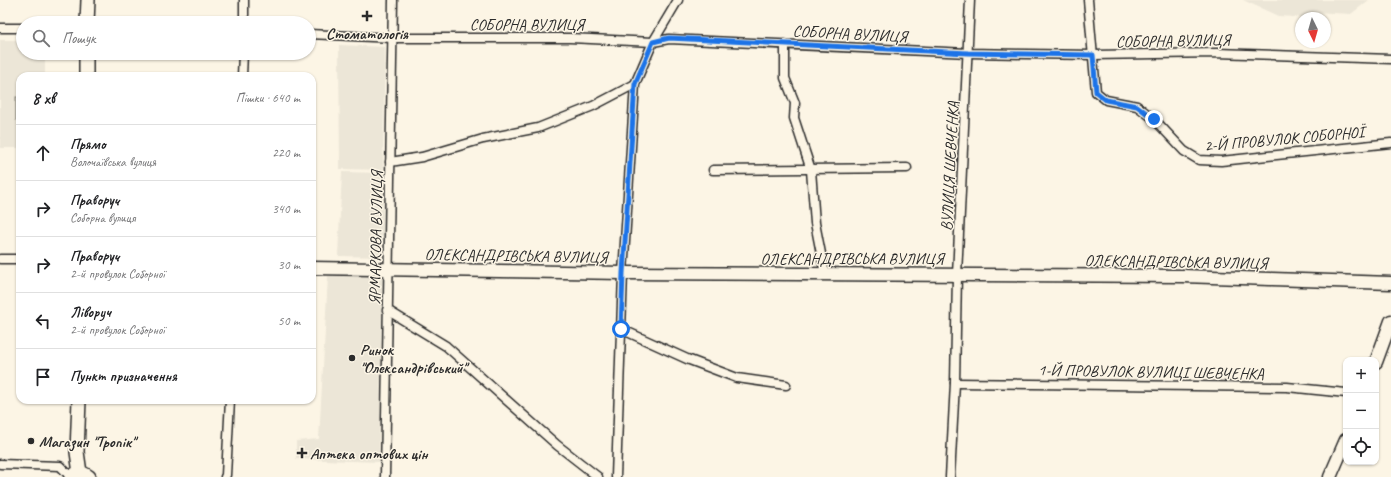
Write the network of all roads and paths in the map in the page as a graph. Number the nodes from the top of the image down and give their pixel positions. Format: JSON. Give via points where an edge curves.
{"nodes":[{"id":1,"x":88,"y":0,"type":"edge"},
{"id":2,"x":244,"y":0,"type":"edge"},
{"id":3,"x":393,"y":0,"type":"edge"},
{"id":4,"x":678,"y":0,"type":"edge"},
{"id":5,"x":970,"y":0,"type":"edge"},
{"id":6,"x":1088,"y":0,"type":"edge"},
{"id":7,"x":87,"y":16,"type":"edge"},
{"id":8,"x":244,"y":16,"type":"edge"},
{"id":9,"x":0,"y":28,"type":"edge"},
{"id":10,"x":16,"y":28,"type":"edge"},
{"id":11,"x":316,"y":34,"type":"edge"},
{"id":12,"x":393,"y":38,"type":"junction"},
{"id":13,"x":653,"y":42,"type":"junction"},
{"id":14,"x":785,"y":44,"type":"junction"},
{"id":15,"x":968,"y":53,"type":"junction"},
{"id":16,"x":1093,"y":55,"type":"junction"},
{"id":17,"x":1391,"y":59,"type":"edge"},
{"id":18,"x":86,"y":60,"type":"edge"},
{"id":19,"x":243,"y":60,"type":"edge"},
{"id":20,"x":86,"y":72,"type":"edge"},
{"id":21,"x":242,"y":72,"type":"edge"},
{"id":22,"x":635,"y":84,"type":"junction"},
{"id":23,"x":1391,"y":143,"type":"edge"},
{"id":24,"x":390,"y":162,"type":"junction"},
{"id":25,"x":907,"y":168,"type":"dead end"},
{"id":26,"x":713,"y":170,"type":"dead end"},
{"id":27,"x":811,"y":170,"type":"junction"},
{"id":28,"x":0,"y":259,"type":"edge"},
{"id":29,"x":16,"y":259,"type":"edge"},
{"id":30,"x":316,"y":268,"type":"edge"},
{"id":31,"x":388,"y":269,"type":"junction"},
{"id":32,"x":623,"y":273,"type":"junction"},
{"id":33,"x":825,"y":274,"type":"junction"},
{"id":34,"x":957,"y":275,"type":"junction"},
{"id":35,"x":1391,"y":283,"type":"edge"},
{"id":36,"x":387,"y":310,"type":"junction"},
{"id":37,"x":1391,"y":321,"type":"edge"},
{"id":38,"x":621,"y":329,"type":"junction"},
{"id":39,"x":1378,"y":357,"type":"edge"},
{"id":40,"x":955,"y":383,"type":"junction"},
{"id":41,"x":786,"y":385,"type":"dead end"},
{"id":42,"x":1343,"y":393,"type":"edge"},
{"id":43,"x":79,"y":404,"type":"edge"},
{"id":44,"x":230,"y":404,"type":"edge"},
{"id":45,"x":1343,"y":447,"type":"edge"},
{"id":46,"x":0,"y":464,"type":"edge"},
{"id":47,"x":82,"y":476,"type":"edge"},
{"id":48,"x":225,"y":477,"type":"edge"},
{"id":49,"x":385,"y":477,"type":"edge"},
{"id":50,"x":598,"y":477,"type":"edge"},
{"id":51,"x":616,"y":477,"type":"edge"},
{"id":52,"x":950,"y":477,"type":"edge"},
{"id":53,"x":1330,"y":477,"type":"edge"}],
"edges":[{"from":1,"to":7,"type":"main road"},
{"from":2,"to":8,"type":"street"},
{"from":3,"to":12,"type":"street","name":"ЯРМАРКОВА ВУЛИЦЯ"},
{"from":4,"to":13,"type":"street"},
{"from":5,"to":15,"type":"street","name":"ВУЛИЦЯ ШЕВЧЕНКА"},
{"from":6,"to":16,"type":"street","name":"2-Й ПРОВУЛОК СОБОРНОЇ"},
{"from":9,"to":10,"type":"street"},
{"from":11,"to":12,"type":"street","name":"СОБОРНА ВУЛИЦЯ"},
{"from":12,"to":13,"type":"street","name":"СОБОРНА ВУЛИЦЯ","via":[[570,38]]},
{"from":12,"to":24,"type":"street","name":"ЯРМАРКОВА ВУЛИЦЯ"},
{"from":13,"to":14,"type":"street","name":"СОБОРНА ВУЛИЦЯ","via":[[669,38]]},
{"from":13,"to":22,"type":"street"},
{"from":14,"to":15,"type":"street","name":"СОБОРНА ВУЛИЦЯ"},
{"from":14,"to":27,"type":"street","via":[[785,78],[795,103],[794,118]]},
{"from":15,"to":16,"type":"street","name":"СОБОРНА ВУЛИЦЯ"},
{"from":15,"to":34,"type":"street","name":"ВУЛИЦЯ ШЕВЧЕНКА"},
{"from":16,"to":17,"type":"street","name":"СОБОРНА ВУЛИЦЯ","via":[[1217,53]]},
{"from":16,"to":23,"type":"street","name":"2-Й ПРОВУЛОК СОБОРНОЇ","via":[[1096,92],[1106,100],[1137,106],[1154,119],[1184,151],[1198,160],[1221,161]]},
{"from":18,"to":20,"type":"main road"},
{"from":19,"to":21,"type":"street"},
{"from":22,"to":24,"type":"street","via":[[593,106],[538,128],[483,139],[422,157]]},
{"from":22,"to":32,"type":"street"},
{"from":24,"to":31,"type":"street","name":"ЯРМАРКОВА ВУЛИЦЯ"},
{"from":25,"to":27,"type":"street"},
{"from":26,"to":27,"type":"street"},
{"from":27,"to":33,"type":"street","via":[[814,222]]},
{"from":28,"to":29,"type":"street"},
{"from":30,"to":31,"type":"main road","name":"ОЛЕКСАНДРІВСЬКА ВУЛИЦЯ"},
{"from":31,"to":32,"type":"main road","name":"ОЛЕКСАНДРІВСЬКА ВУЛИЦЯ"},
{"from":31,"to":36,"type":"street","name":"ЯРМАРКОВА ВУЛИЦЯ"},
{"from":32,"to":33,"type":"main road","name":"ОЛЕКСАНДРІВСЬКА ВУЛИЦЯ"},
{"from":32,"to":38,"type":"street"},
{"from":33,"to":34,"type":"main road","name":"ОЛЕКСАНДРІВСЬКА ВУЛИЦЯ"},
{"from":34,"to":35,"type":"main road","name":"ОЛЕКСАНДРІВСЬКА ВУЛИЦЯ","via":[[1183,276]]},
{"from":34,"to":40,"type":"street","name":"ВУЛИЦЯ ШЕВЧЕНКА"},
{"from":36,"to":49,"type":"street","name":"ЯРМАРКОВА ВУЛИЦЯ"},
{"from":36,"to":50,"type":"street","via":[[446,346],[557,445]]},
{"from":37,"to":39,"type":"main road"},
{"from":38,"to":41,"type":"street","via":[[737,378]]},
{"from":38,"to":51,"type":"street"},
{"from":40,"to":42,"type":"street","name":"1-Й ПРОВУЛОК ВУЛИЦІ ШЕВЧЕНКА","via":[[1286,387]]},
{"from":40,"to":52,"type":"street","name":"ВУЛИЦЯ ШЕВЧЕНКА"},
{"from":43,"to":47,"type":"main road","via":[[77,452]]},
{"from":44,"to":48,"type":"street"},
{"from":45,"to":53,"type":"main road"},
{"from":46,"to":47,"type":"street","via":[[60,466]]}]}
